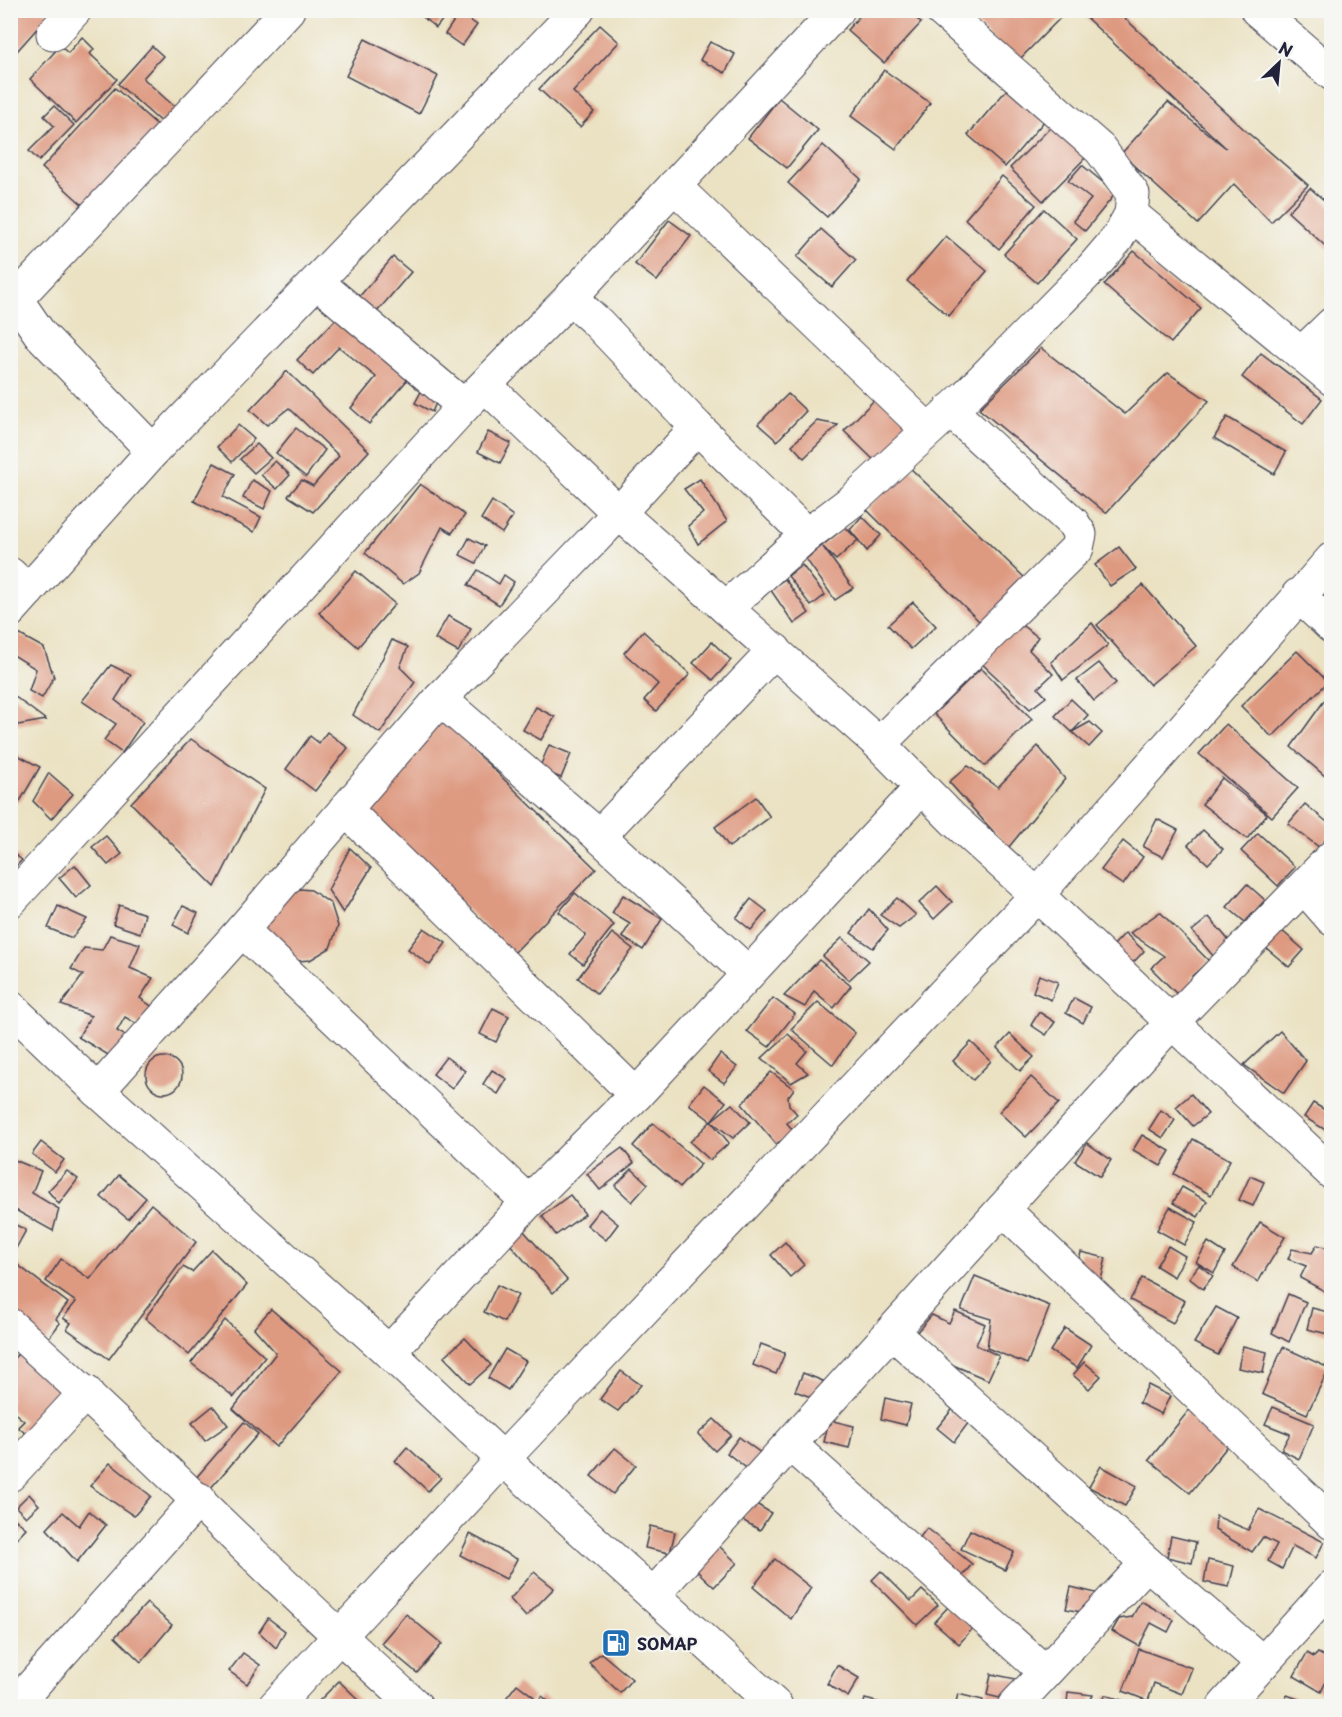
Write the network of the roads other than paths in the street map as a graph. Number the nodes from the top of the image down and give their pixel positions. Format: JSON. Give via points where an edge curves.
{"nodes":[{"id":1,"x":75,"y":10,"type":"edge"},
{"id":2,"x":288,"y":10,"type":"edge"},
{"id":3,"x":578,"y":10,"type":"edge"},
{"id":4,"x":838,"y":10,"type":"edge"},
{"id":5,"x":941,"y":10,"type":"edge"},
{"id":6,"x":1257,"y":10,"type":"edge"},
{"id":7,"x":53,"y":34,"type":"dead end"},
{"id":8,"x":1332,"y":74,"type":"edge"},
{"id":9,"x":674,"y":186,"type":"junction"},
{"id":10,"x":1131,"y":214,"type":"junction"},
{"id":11,"x":318,"y":283,"type":"junction"},
{"id":12,"x":13,"y":295,"type":"edge"},
{"id":13,"x":570,"y":298,"type":"junction"},
{"id":14,"x":1332,"y":324,"type":"edge"},
{"id":15,"x":1301,"y":354,"type":"junction"},
{"id":16,"x":1332,"y":379,"type":"edge"},
{"id":17,"x":475,"y":396,"type":"junction"},
{"id":18,"x":939,"y":420,"type":"junction"},
{"id":19,"x":697,"y":427,"type":"junction"},
{"id":20,"x":153,"y":451,"type":"junction"},
{"id":21,"x":620,"y":513,"type":"junction"},
{"id":22,"x":807,"y":535,"type":"junction"},
{"id":23,"x":1332,"y":559,"type":"edge"},
{"id":24,"x":16,"y":592,"type":"edge"},
{"id":25,"x":1298,"y":595,"type":"junction"},
{"id":26,"x":726,"y":608,"type":"junction"},
{"id":27,"x":1332,"y":627,"type":"edge"},
{"id":28,"x":775,"y":650,"type":"junction"},
{"id":29,"x":440,"y":699,"type":"junction"},
{"id":30,"x":879,"y":744,"type":"junction"},
{"id":31,"x":921,"y":788,"type":"junction"},
{"id":32,"x":345,"y":808,"type":"junction"},
{"id":33,"x":599,"y":836,"type":"junction"},
{"id":34,"x":1332,"y":857,"type":"edge"},
{"id":35,"x":1304,"y":887,"type":"junction"},
{"id":36,"x":1037,"y":895,"type":"junction"},
{"id":37,"x":10,"y":901,"type":"edge"},
{"id":38,"x":1332,"y":919,"type":"edge"},
{"id":39,"x":242,"y":930,"type":"junction"},
{"id":40,"x":748,"y":973,"type":"junction"},
{"id":41,"x":10,"y":1007,"type":"edge"},
{"id":42,"x":1172,"y":1022,"type":"junction"},
{"id":43,"x":98,"y":1091,"type":"junction"},
{"id":44,"x":636,"y":1095,"type":"junction"},
{"id":45,"x":1332,"y":1173,"type":"edge"},
{"id":46,"x":528,"y":1202,"type":"junction"},
{"id":47,"x":1003,"y":1209,"type":"junction"},
{"id":48,"x":10,"y":1324,"type":"edge"},
{"id":49,"x":893,"y":1333,"type":"junction"},
{"id":50,"x":389,"y":1352,"type":"junction"},
{"id":51,"x":86,"y":1392,"type":"junction"},
{"id":52,"x":791,"y":1445,"type":"junction"},
{"id":53,"x":503,"y":1459,"type":"junction"},
{"id":54,"x":10,"y":1475,"type":"edge"},
{"id":55,"x":199,"y":1499,"type":"junction"},
{"id":56,"x":1332,"y":1523,"type":"edge"},
{"id":57,"x":1147,"y":1563,"type":"junction"},
{"id":58,"x":1332,"y":1587,"type":"edge"},
{"id":59,"x":653,"y":1595,"type":"junction"},
{"id":60,"x":339,"y":1638,"type":"junction"},
{"id":61,"x":1263,"y":1663,"type":"junction"},
{"id":62,"x":1045,"y":1672,"type":"junction"},
{"id":63,"x":14,"y":1707,"type":"edge"},
{"id":64,"x":275,"y":1707,"type":"edge"},
{"id":65,"x":416,"y":1707,"type":"edge"},
{"id":66,"x":776,"y":1707,"type":"edge"},
{"id":67,"x":1014,"y":1707,"type":"edge"},
{"id":68,"x":1224,"y":1707,"type":"edge"}],
"edges":[{"from":1,"to":7,"type":"main road"},
{"from":2,"to":12,"type":"main road"},
{"from":3,"to":11,"type":"main road"},
{"from":4,"to":9,"type":"main road"},
{"from":5,"to":10,"type":"main road","via":[[1100,149],[1132,194]]},
{"from":6,"to":8,"type":"main road"},
{"from":9,"to":13,"type":"main road"},
{"from":9,"to":18,"type":"main road"},
{"from":10,"to":15,"type":"main road"},
{"from":10,"to":18,"type":"main road","via":[[1093,267]]},
{"from":11,"to":17,"type":"main road"},
{"from":11,"to":20,"type":"main road"},
{"from":12,"to":20,"type":"main road","via":[[40,334]]},
{"from":13,"to":17,"type":"main road"},
{"from":13,"to":19,"type":"main road"},
{"from":14,"to":15,"type":"main road"},
{"from":15,"to":16,"type":"main road"},
{"from":17,"to":21,"type":"main road"},
{"from":17,"to":37,"type":"main road"},
{"from":18,"to":22,"type":"main road","via":[[852,501]]},
{"from":18,"to":30,"type":"main road","via":[[1073,523],[1080,534],[1077,548]]},
{"from":19,"to":21,"type":"main road"},
{"from":19,"to":22,"type":"main road"},
{"from":20,"to":24,"type":"main road"},
{"from":21,"to":26,"type":"main road"},
{"from":21,"to":29,"type":"main road"},
{"from":22,"to":26,"type":"main road"},
{"from":23,"to":25,"type":"main road"},
{"from":25,"to":27,"type":"main road"},
{"from":25,"to":36,"type":"main road"},
{"from":26,"to":28,"type":"main road"},
{"from":28,"to":30,"type":"main road"},
{"from":28,"to":33,"type":"main road"},
{"from":29,"to":32,"type":"main road"},
{"from":29,"to":33,"type":"main road"},
{"from":30,"to":31,"type":"main road"},
{"from":31,"to":36,"type":"main road"},
{"from":31,"to":40,"type":"main road"},
{"from":32,"to":39,"type":"main road"},
{"from":32,"to":44,"type":"main road"},
{"from":33,"to":40,"type":"main road"},
{"from":34,"to":35,"type":"main road"},
{"from":35,"to":38,"type":"main road"},
{"from":35,"to":42,"type":"main road"},
{"from":36,"to":42,"type":"main road"},
{"from":36,"to":53,"type":"main road"},
{"from":39,"to":43,"type":"main road"},
{"from":39,"to":46,"type":"main road"},
{"from":40,"to":44,"type":"main road"},
{"from":41,"to":43,"type":"main road"},
{"from":42,"to":45,"type":"main road"},
{"from":42,"to":47,"type":"main road"},
{"from":43,"to":50,"type":"main road"},
{"from":44,"to":46,"type":"main road"},
{"from":46,"to":50,"type":"main road"},
{"from":47,"to":49,"type":"main road"},
{"from":47,"to":56,"type":"main road"},
{"from":48,"to":51,"type":"main road"},
{"from":49,"to":52,"type":"main road"},
{"from":49,"to":57,"type":"main road"},
{"from":50,"to":53,"type":"main road"},
{"from":51,"to":54,"type":"main road"},
{"from":51,"to":55,"type":"main road"},
{"from":52,"to":59,"type":"main road"},
{"from":52,"to":62,"type":"main road"},
{"from":53,"to":59,"type":"main road"},
{"from":53,"to":60,"type":"main road"},
{"from":55,"to":60,"type":"main road"},
{"from":55,"to":63,"type":"main road"},
{"from":57,"to":61,"type":"main road"},
{"from":57,"to":62,"type":"main road"},
{"from":58,"to":61,"type":"main road"},
{"from":59,"to":66,"type":"main road"},
{"from":60,"to":64,"type":"main road"},
{"from":60,"to":65,"type":"main road"},
{"from":61,"to":68,"type":"main road"},
{"from":62,"to":67,"type":"main road"}]}
